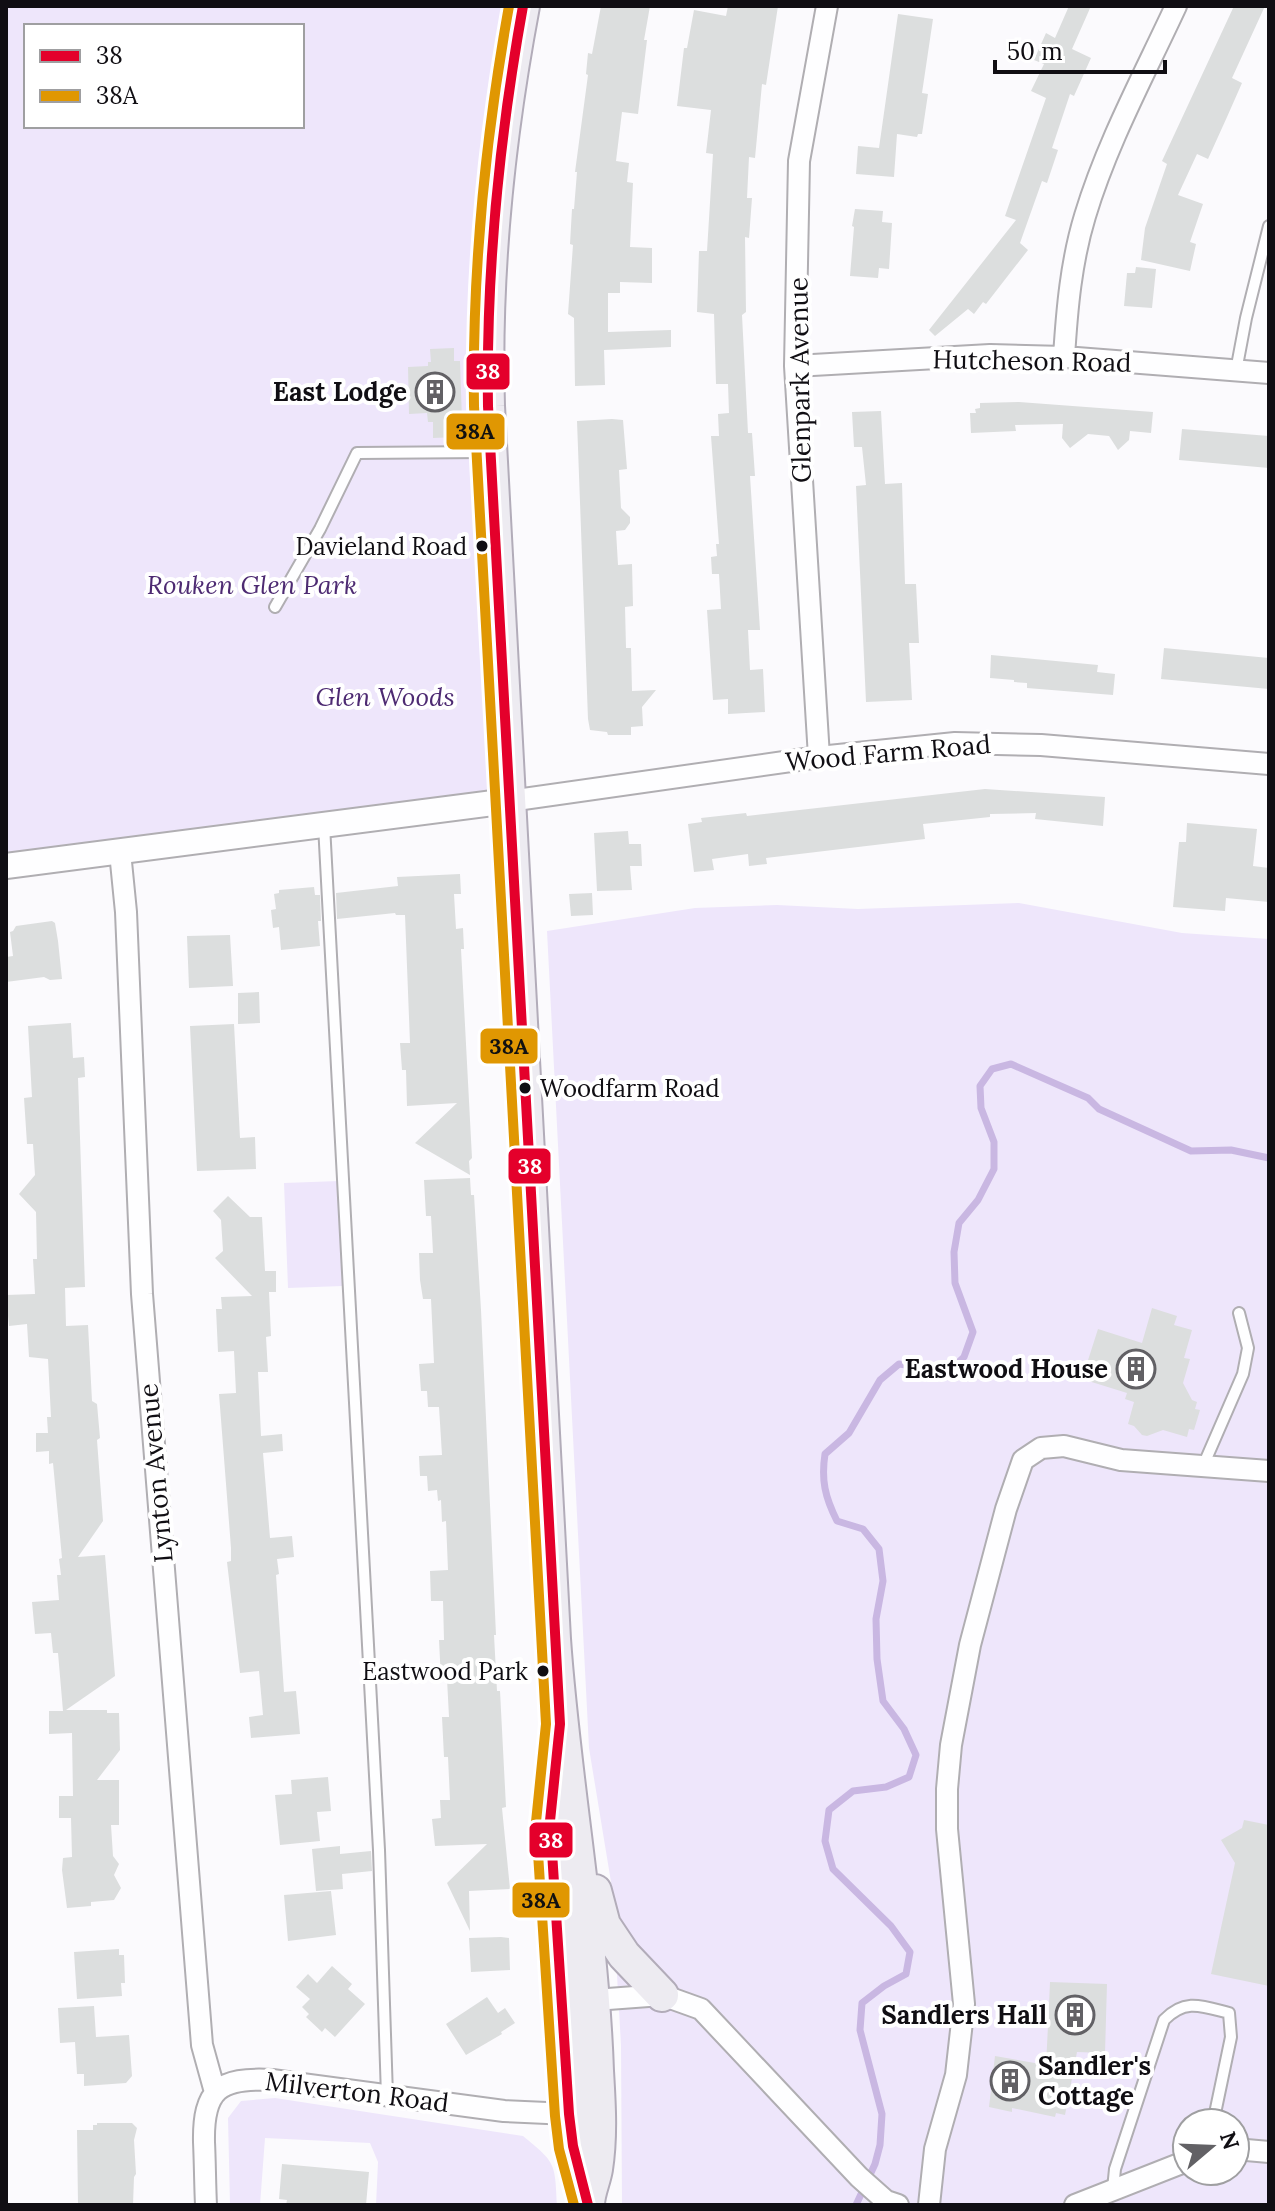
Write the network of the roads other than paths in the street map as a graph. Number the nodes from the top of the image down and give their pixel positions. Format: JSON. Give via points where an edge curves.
{"nodes":[{"id":1,"x":523,"y":6,"type":"edge"},
{"id":2,"x":827,"y":6,"type":"edge"},
{"id":3,"x":1176,"y":6,"type":"edge"},
{"id":4,"x":1269,"y":226,"type":"edge"},
{"id":5,"x":1064,"y":357,"type":"junction"},
{"id":6,"x":795,"y":366,"type":"junction"},
{"id":7,"x":1236,"y":371,"type":"junction"},
{"id":8,"x":1269,"y":373,"type":"edge"},
{"id":9,"x":491,"y":452,"type":"junction"},
{"id":10,"x":275,"y":607,"type":"dead end"},
{"id":11,"x":819,"y":757,"type":"junction"},
{"id":12,"x":1269,"y":764,"type":"edge"},
{"id":13,"x":509,"y":801,"type":"junction"},
{"id":14,"x":324,"y":825,"type":"junction"},
{"id":15,"x":120,"y":852,"type":"junction"},
{"id":16,"x":6,"y":866,"type":"edge"},
{"id":17,"x":1239,"y":1313,"type":"dead end"},
{"id":18,"x":1202,"y":1468,"type":"junction"},
{"id":19,"x":1269,"y":1471,"type":"edge"},
{"id":20,"x":560,"y":1724,"type":"junction"},
{"id":21,"x":569,"y":1791,"type":"junction"},
{"id":22,"x":662,"y":1995,"type":"junction"},
{"id":23,"x":577,"y":2002,"type":"junction"},
{"id":24,"x":215,"y":2092,"type":"junction"},
{"id":25,"x":387,"y":2096,"type":"junction"},
{"id":26,"x":1216,"y":2107,"type":"edge"},
{"id":27,"x":569,"y":2114,"type":"junction"},
{"id":28,"x":1171,"y":2167,"type":"edge"},
{"id":29,"x":1113,"y":2189,"type":"junction"},
{"id":30,"x":588,"y":2202,"type":"edge"},
{"id":31,"x":206,"y":2205,"type":"edge"},
{"id":32,"x":898,"y":2205,"type":"edge"},
{"id":33,"x":929,"y":2205,"type":"edge"},
{"id":34,"x":1075,"y":2205,"type":"edge"}],
"edges":[{"from":1,"to":9,"type":"main road","via":[[508,85],[491,257],[486,344]]},
{"from":2,"to":6,"type":"street","name":"Glenpark Avenue","via":[[799,161]]},
{"from":3,"to":5,"type":"street","via":[[1084,218],[1072,268]]},
{"from":4,"to":7,"type":"lane"},
{"from":5,"to":6,"type":"street","name":"Hutcheson Road"},
{"from":5,"to":7,"type":"street","name":"Hutcheson Road"},
{"from":6,"to":11,"type":"street","name":"Glenpark Avenue"},
{"from":7,"to":8,"type":"street","name":"Hutcheson Road"},
{"from":9,"to":10,"type":"lane","via":[[357,453]]},
{"from":9,"to":13,"type":"main road"},
{"from":11,"to":12,"type":"street","name":"Wood Farm Road","via":[[989,743]]},
{"from":11,"to":13,"type":"street","name":"Wood Farm Road"},
{"from":13,"to":14,"type":"street"},
{"from":13,"to":20,"type":"main road"},
{"from":14,"to":15,"type":"street"},
{"from":14,"to":25,"type":"lane","via":[[379,1850]]},
{"from":15,"to":16,"type":"street"},
{"from":15,"to":24,"type":"street","name":"Lynton Avenue","via":[[143,1310],[202,2045]]},
{"from":17,"to":18,"type":"lane","via":[[1248,1348],[1243,1374]]},
{"from":18,"to":19,"type":"street"},
{"from":18,"to":33,"type":"street","via":[[1121,1460],[1064,1446],[1041,1448],[1023,1460],[1014,1479],[970,1645],[951,1745],[947,1829],[964,2004],[956,2075],[935,2149]]},
{"from":20,"to":21,"type":"main road"},
{"from":20,"to":23,"type":"main road","via":[[550,1821]]},
{"from":21,"to":22,"type":"main road","via":[[604,1925]]},
{"from":21,"to":23,"type":"main road"},
{"from":22,"to":23,"type":"street"},
{"from":22,"to":32,"type":"street","via":[[701,2009],[859,2177]]},
{"from":23,"to":27,"type":"main road"},
{"from":23,"to":30,"type":"main road","via":[[599,2132]]},
{"from":24,"to":25,"type":"street","name":"Milverton Road","via":[[250,2079]]},
{"from":24,"to":31,"type":"street","via":[[204,2116]]},
{"from":25,"to":27,"type":"street","name":"Milverton Road"},
{"from":26,"to":29,"type":"lane","via":[[1231,2037],[1229,2013],[1198,2005],[1181,2007],[1164,2020]]},
{"from":27,"to":30,"type":"main road"},
{"from":28,"to":29,"type":"street"},
{"from":29,"to":34,"type":"street"}]}
